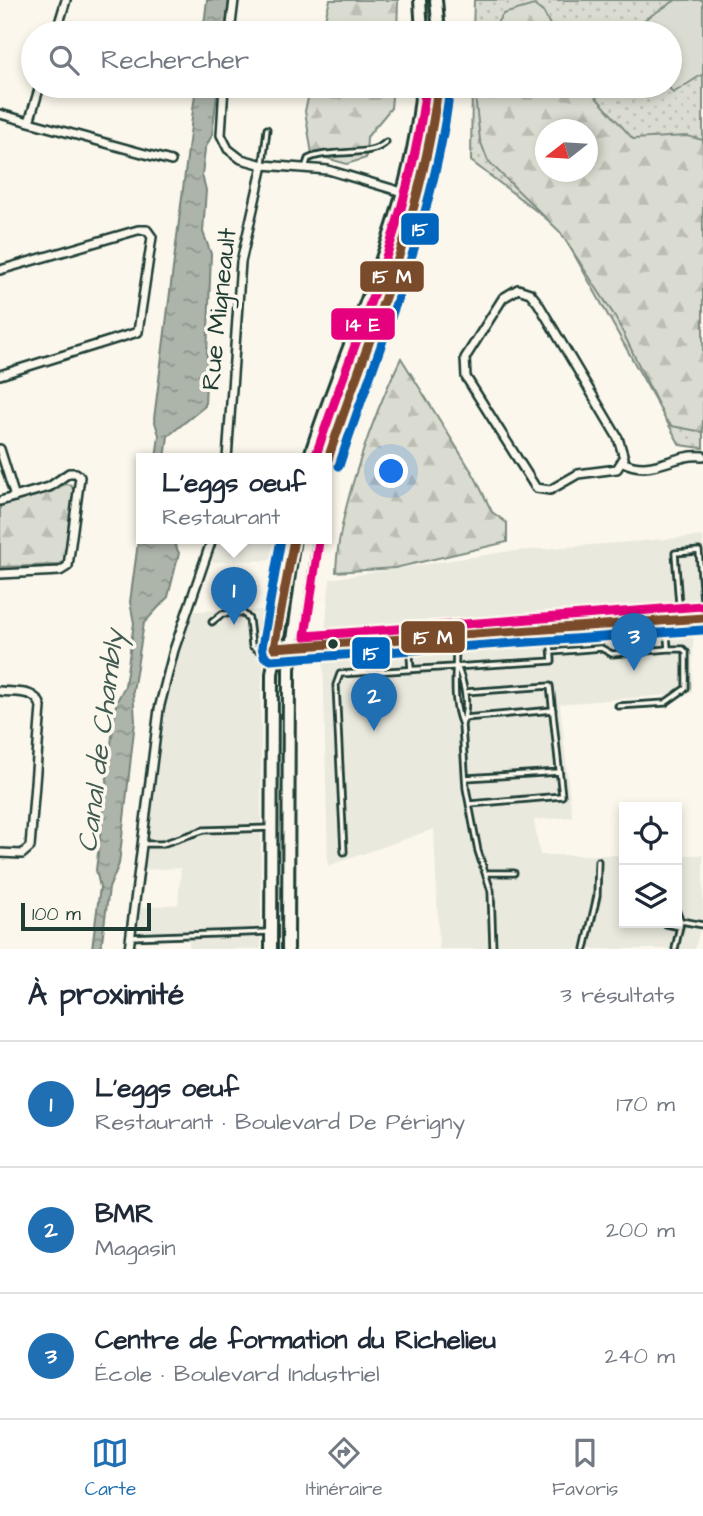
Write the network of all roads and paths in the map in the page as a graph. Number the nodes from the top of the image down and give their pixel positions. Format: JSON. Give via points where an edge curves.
{"nodes":[{"id":1,"x":65,"y":0,"type":"edge"},
{"id":2,"x":234,"y":0,"type":"edge"},
{"id":3,"x":420,"y":0,"type":"edge"},
{"id":4,"x":436,"y":0,"type":"edge"},
{"id":5,"x":59,"y":21,"type":"edge"},
{"id":6,"x":231,"y":21,"type":"edge"},
{"id":7,"x":421,"y":21,"type":"edge"},
{"id":8,"x":438,"y":21,"type":"edge"},
{"id":9,"x":36,"y":98,"type":"edge"},
{"id":10,"x":223,"y":98,"type":"edge"},
{"id":11,"x":421,"y":98,"type":"edge"},
{"id":12,"x":438,"y":98,"type":"edge"},
{"id":13,"x":0,"y":114,"type":"edge"},
{"id":14,"x":29,"y":122,"type":"junction"},
{"id":15,"x":267,"y":129,"type":"dead end"},
{"id":16,"x":386,"y":142,"type":"dead end"},
{"id":17,"x":172,"y":161,"type":"dead end"},
{"id":18,"x":263,"y":165,"type":"junction"},
{"id":19,"x":305,"y":168,"type":"junction"},
{"id":20,"x":403,"y":192,"type":"junction"},
{"id":21,"x":419,"y":197,"type":"junction"},
{"id":22,"x":0,"y":270,"type":"edge"},
{"id":23,"x":0,"y":375,"type":"edge"},
{"id":24,"x":0,"y":449,"type":"edge"},
{"id":25,"x":227,"y":453,"type":"edge"},
{"id":26,"x":311,"y":453,"type":"edge"},
{"id":27,"x":330,"y":453,"type":"edge"},
{"id":28,"x":703,"y":456,"type":"edge"},
{"id":29,"x":623,"y":462,"type":"junction"},
{"id":30,"x":15,"y":497,"type":"junction"},
{"id":31,"x":0,"y":500,"type":"edge"},
{"id":32,"x":210,"y":544,"type":"edge"},
{"id":33,"x":293,"y":544,"type":"edge"},
{"id":34,"x":306,"y":544,"type":"edge"},
{"id":35,"x":0,"y":574,"type":"edge"},
{"id":36,"x":703,"y":601,"type":"edge"},
{"id":37,"x":703,"y":618,"type":"edge"},
{"id":38,"x":680,"y":619,"type":"junction"},
{"id":39,"x":666,"y":620,"type":"junction"},
{"id":40,"x":212,"y":622,"type":"dead end"},
{"id":41,"x":550,"y":630,"type":"junction"},
{"id":42,"x":455,"y":638,"type":"junction"},
{"id":43,"x":409,"y":641,"type":"junction"},
{"id":44,"x":291,"y":649,"type":"junction"},
{"id":45,"x":668,"y":649,"type":"junction"},
{"id":46,"x":269,"y":651,"type":"junction"},
{"id":47,"x":552,"y":652,"type":"junction"},
{"id":48,"x":457,"y":666,"type":"junction"},
{"id":49,"x":411,"y":670,"type":"junction"},
{"id":50,"x":0,"y":691,"type":"edge"},
{"id":51,"x":465,"y":692,"type":"junction"},
{"id":52,"x":618,"y":706,"type":"dead end"},
{"id":53,"x":553,"y":710,"type":"junction"},
{"id":54,"x":462,"y":719,"type":"junction"},
{"id":55,"x":559,"y":772,"type":"junction"},
{"id":56,"x":466,"y":778,"type":"junction"},
{"id":57,"x":470,"y":804,"type":"junction"},
{"id":58,"x":271,"y":828,"type":"junction"},
{"id":59,"x":141,"y":844,"type":"junction"},
{"id":60,"x":344,"y":852,"type":"dead end"},
{"id":61,"x":0,"y":853,"type":"edge"},
{"id":62,"x":598,"y":861,"type":"dead end"},
{"id":63,"x":487,"y":873,"type":"junction"},
{"id":64,"x":514,"y":873,"type":"dead end"},
{"id":65,"x":682,"y":920,"type":"edge"},
{"id":66,"x":703,"y":925,"type":"edge"},
{"id":67,"x":680,"y":928,"type":"edge"},
{"id":68,"x":271,"y":932,"type":"junction"},
{"id":69,"x":130,"y":937,"type":"junction"},
{"id":70,"x":129,"y":949,"type":"edge"},
{"id":71,"x":271,"y":949,"type":"edge"},
{"id":72,"x":288,"y":949,"type":"edge"},
{"id":73,"x":493,"y":949,"type":"edge"},
{"id":74,"x":585,"y":949,"type":"edge"},
{"id":75,"x":675,"y":949,"type":"edge"}],
"edges":[{"from":1,"to":5,"type":"street"},
{"from":2,"to":6,"type":"street"},
{"from":3,"to":7,"type":"main road"},
{"from":4,"to":8,"type":"main road"},
{"from":9,"to":14,"type":"street"},
{"from":10,"to":18,"type":"street","via":[[220,127],[224,143],[241,159]]},
{"from":11,"to":20,"type":"main road"},
{"from":12,"to":21,"type":"main road"},
{"from":13,"to":14,"type":"street"},
{"from":14,"to":17,"type":"street"},
{"from":15,"to":18,"type":"lane"},
{"from":16,"to":19,"type":"lane","via":[[377,149],[321,154],[308,159]]},
{"from":18,"to":19,"type":"street"},
{"from":18,"to":25,"type":"street","name":"Rue Migneault","via":[[241,262]]},
{"from":19,"to":20,"type":"street","via":[[328,170]]},
{"from":20,"to":21,"type":"street"},
{"from":20,"to":26,"type":"main road"},
{"from":21,"to":27,"type":"main road"},
{"from":22,"to":23,"type":"street","via":[[136,230],[147,230],[153,243],[140,328],[133,335]]},
{"from":24,"to":30,"type":"street"},
{"from":28,"to":29,"type":"street","via":[[644,469]]},
{"from":29,"to":29,"type":"street","via":[[614,470],[578,474],[550,490],[531,484],[463,367],[509,292],[527,291],[538,303],[618,438]]},
{"from":30,"to":31,"type":"street"},
{"from":30,"to":35,"type":"street","via":[[54,485],[69,473],[80,477],[66,568]]},
{"from":32,"to":59,"type":"street","via":[[164,687]]},
{"from":33,"to":46,"type":"main road"},
{"from":34,"to":44,"type":"main road"},
{"from":36,"to":38,"type":"lane","via":[[699,551],[675,553]]},
{"from":37,"to":38,"type":"street"},
{"from":38,"to":39,"type":"street"},
{"from":39,"to":41,"type":"street"},
{"from":39,"to":45,"type":"lane"},
{"from":40,"to":46,"type":"lane","via":[[222,614],[243,613],[249,619],[252,646]]},
{"from":41,"to":42,"type":"street"},
{"from":41,"to":47,"type":"lane"},
{"from":42,"to":43,"type":"street"},
{"from":42,"to":48,"type":"lane"},
{"from":43,"to":44,"type":"street"},
{"from":43,"to":49,"type":"lane"},
{"from":44,"to":46,"type":"street"},
{"from":44,"to":72,"type":"main road"},
{"from":45,"to":47,"type":"lane","via":[[612,654],[601,649]]},
{"from":45,"to":52,"type":"lane","via":[[685,650],[686,688],[666,702]]},
{"from":46,"to":58,"type":"main road"},
{"from":47,"to":48,"type":"lane","via":[[552,661]]},
{"from":48,"to":49,"type":"lane"},
{"from":48,"to":51,"type":"lane"},
{"from":48,"to":54,"type":"lane","via":[[455,685]]},
{"from":49,"to":60,"type":"lane","via":[[346,672],[336,679]]},
{"from":50,"to":61,"type":"street","via":[[32,694],[41,706],[30,847],[19,854]]},
{"from":51,"to":53,"type":"lane","via":[[550,687]]},
{"from":51,"to":54,"type":"lane"},
{"from":53,"to":54,"type":"lane"},
{"from":53,"to":55,"type":"lane"},
{"from":54,"to":56,"type":"lane"},
{"from":55,"to":56,"type":"lane"},
{"from":55,"to":57,"type":"lane","via":[[562,796]]},
{"from":56,"to":57,"type":"lane"},
{"from":57,"to":63,"type":"lane"},
{"from":58,"to":59,"type":"lane","via":[[204,830],[162,844]]},
{"from":58,"to":68,"type":"main road"},
{"from":59,"to":69,"type":"street"},
{"from":62,"to":74,"type":"lane","via":[[597,896]]},
{"from":63,"to":64,"type":"lane"},
{"from":63,"to":73,"type":"lane"},
{"from":65,"to":66,"type":"lane"},
{"from":67,"to":75,"type":"lane"},
{"from":68,"to":69,"type":"lane"},
{"from":68,"to":71,"type":"main road"},
{"from":69,"to":70,"type":"street"}]}
